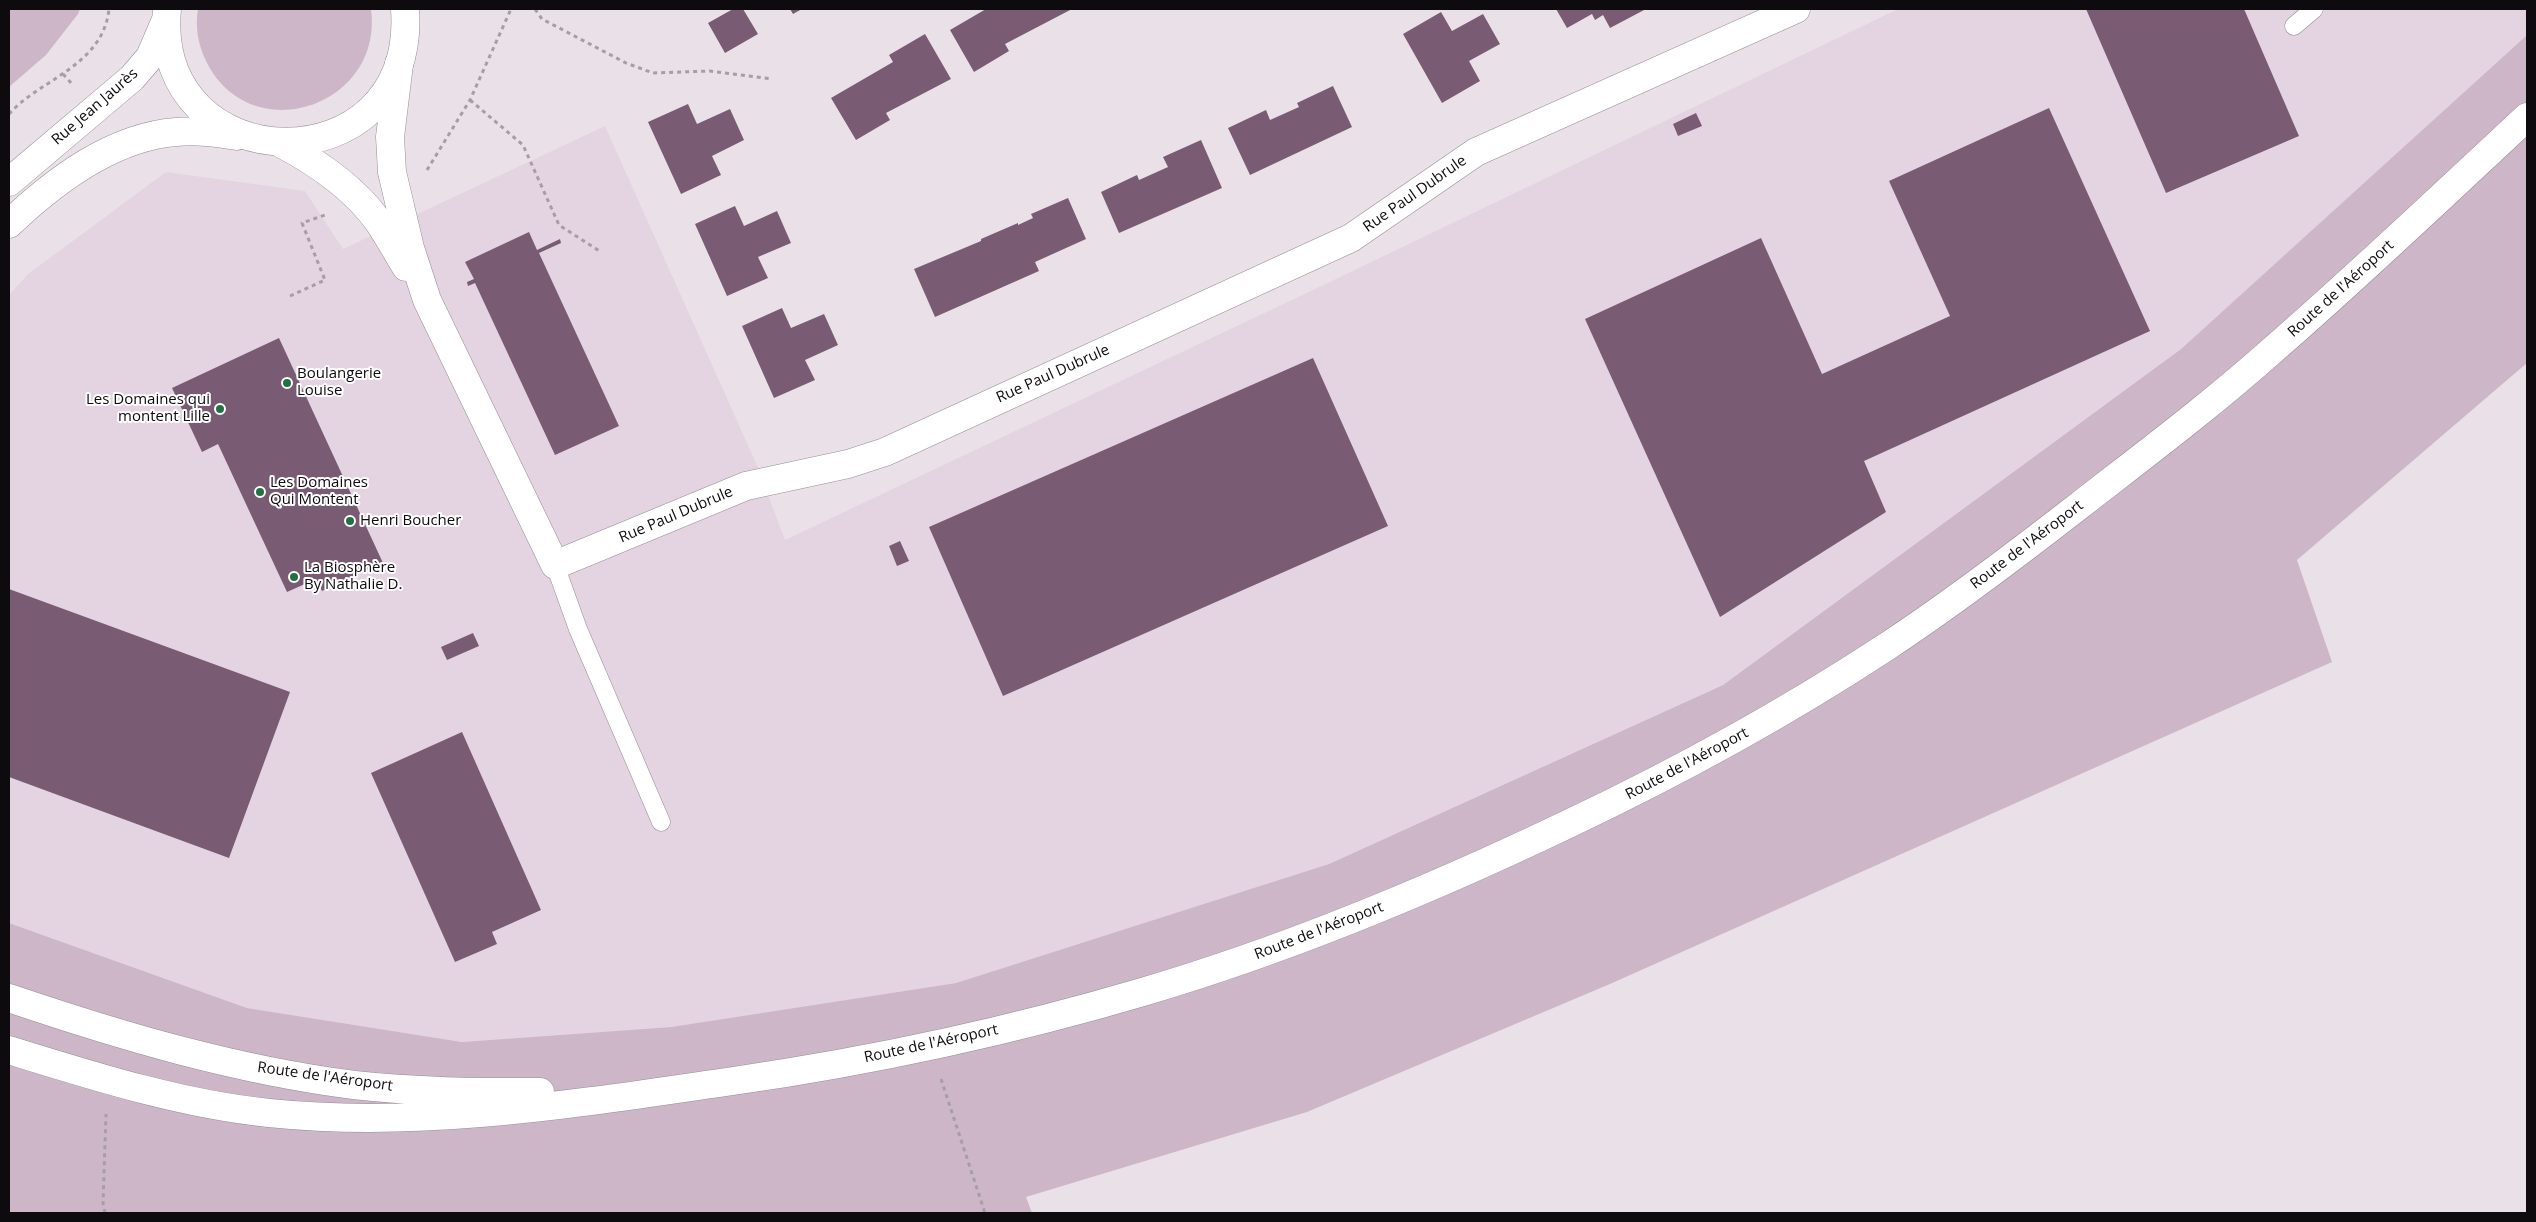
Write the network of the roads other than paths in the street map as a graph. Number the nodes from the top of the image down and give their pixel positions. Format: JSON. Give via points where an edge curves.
{"nodes":[{"id":1,"x":1796,"y":9,"type":"edge"},
{"id":2,"x":2314,"y":9,"type":"edge"},
{"id":3,"x":166,"y":14,"type":"edge"},
{"id":4,"x":408,"y":15,"type":"edge"},
{"id":5,"x":2294,"y":26,"type":"dead end"},
{"id":6,"x":400,"y":60,"type":"junction"},
{"id":7,"x":2527,"y":117,"type":"edge"},
{"id":8,"x":248,"y":137,"type":"junction"},
{"id":9,"x":282,"y":144,"type":"junction"},
{"id":10,"x":9,"y":182,"type":"edge"},
{"id":11,"x":9,"y":224,"type":"edge"},
{"id":12,"x":427,"y":300,"type":"junction"},
{"id":13,"x":554,"y":565,"type":"junction"},
{"id":14,"x":661,"y":822,"type":"dead end"},
{"id":15,"x":9,"y":998,"type":"edge"},
{"id":16,"x":9,"y":1050,"type":"edge"},
{"id":17,"x":681,"y":1089,"type":"junction"}],
"edges":[{"from":1,"to":13,"type":"main road","name":"Rue Paul Dubrule","via":[[1476,152],[1351,238],[885,452],[848,464],[746,486]]},
{"from":2,"to":5,"type":"lane"},
{"from":3,"to":8,"type":"main road","via":[[170,54],[183,85],[218,122]]},
{"from":3,"to":10,"type":"main road","name":"Rue Jean Jaurès","via":[[150,57],[132,78]]},
{"from":4,"to":6,"type":"main road"},
{"from":6,"to":9,"type":"main road","via":[[385,91],[348,126],[316,140]]},
{"from":6,"to":12,"type":"main road","via":[[390,137],[392,172],[410,248]]},
{"from":7,"to":17,"type":"main road","name":"Route de l'Aéroport","via":[[2263,360],[2025,548],[1898,640],[1768,721],[1633,794],[1402,900],[1260,954],[1148,991],[1028,1024],[930,1045],[795,1072]]},
{"from":8,"to":9,"type":"main road"},
{"from":8,"to":11,"type":"main road","via":[[193,131],[148,136],[121,146],[68,176]]},
{"from":9,"to":12,"type":"main road","via":[[305,156],[356,196],[377,220]]},
{"from":12,"to":13,"type":"main road"},
{"from":13,"to":14,"type":"lane"},
{"from":15,"to":17,"type":"main road","name":"Route de l'Aéroport","via":[[161,1046],[265,1070],[354,1085],[465,1092]]},
{"from":16,"to":17,"type":"main road","name":"Route de l'Aéroport","via":[[188,1100],[267,1113],[351,1118],[530,1110]]}]}
